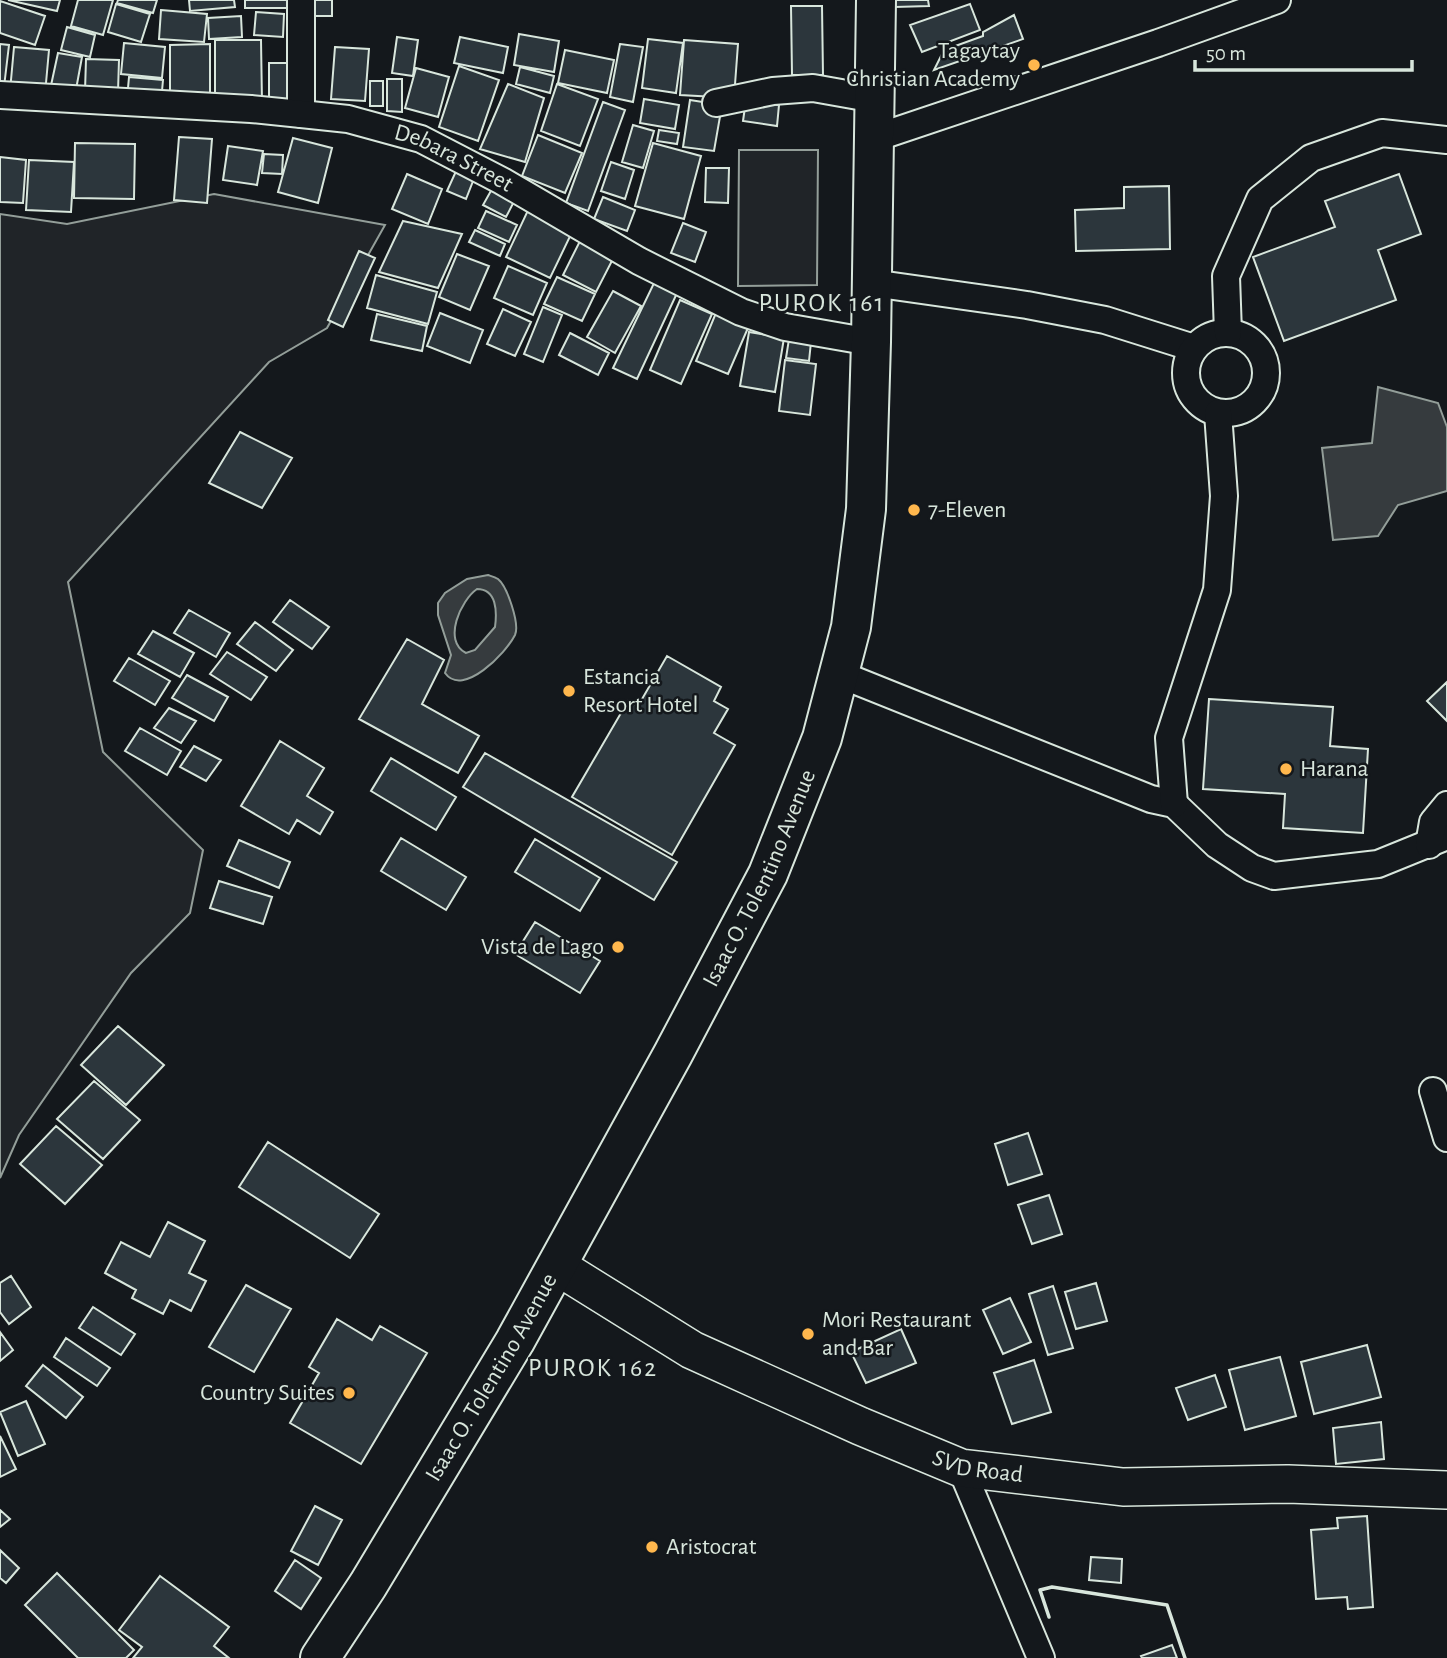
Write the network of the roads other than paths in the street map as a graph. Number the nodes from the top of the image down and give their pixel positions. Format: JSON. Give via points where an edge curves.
{"nodes":[{"id":1,"x":301,"y":0,"type":"edge"},
{"id":2,"x":876,"y":0,"type":"edge"},
{"id":3,"x":1277,"y":0,"type":"edge"},
{"id":4,"x":0,"y":95,"type":"edge"},
{"id":5,"x":875,"y":99,"type":"junction"},
{"id":6,"x":716,"y":103,"type":"dead end"},
{"id":7,"x":301,"y":114,"type":"junction"},
{"id":8,"x":1447,"y":140,"type":"edge"},
{"id":9,"x":874,"y":147,"type":"junction"},
{"id":10,"x":872,"y":283,"type":"junction"},
{"id":11,"x":1228,"y":332,"type":"junction"},
{"id":12,"x":871,"y":342,"type":"junction"},
{"id":13,"x":1194,"y":348,"type":"junction"},
{"id":14,"x":1218,"y":413,"type":"junction"},
{"id":15,"x":839,"y":674,"type":"junction"},
{"id":16,"x":1174,"y":804,"type":"junction"},
{"id":17,"x":1447,"y":805,"type":"edge"},
{"id":18,"x":1438,"y":841,"type":"edge"},
{"id":19,"x":1433,"y":1091,"type":"dead end"},
{"id":20,"x":1447,"y":1138,"type":"edge"},
{"id":21,"x":556,"y":1266,"type":"junction"},
{"id":22,"x":961,"y":1468,"type":"junction"},
{"id":23,"x":1447,"y":1490,"type":"edge"},
{"id":24,"x":320,"y":1658,"type":"edge"},
{"id":25,"x":1041,"y":1658,"type":"edge"}],
"edges":[{"from":1,"to":7,"type":"street"},
{"from":2,"to":5,"type":"main road","name":"Isaac O. Tolentino Avenue"},
{"from":3,"to":9,"type":"street","via":[[881,136]]},
{"from":4,"to":7,"type":"street","name":"Debara Street"},
{"from":5,"to":6,"type":"street","via":[[813,88]]},
{"from":5,"to":9,"type":"main road","name":"Isaac O. Tolentino Avenue"},
{"from":7,"to":12,"type":"street","name":"Debara Street","via":[[348,119],[421,139],[639,261],[741,312],[785,327]]},
{"from":8,"to":11,"type":"street","via":[[1382,133],[1311,158],[1261,199],[1226,276]]},
{"from":9,"to":10,"type":"main road","name":"Isaac O. Tolentino Avenue"},
{"from":10,"to":12,"type":"main road","name":"Isaac O. Tolentino Avenue"},
{"from":10,"to":13,"type":"street","via":[[1105,320]]},
{"from":11,"to":13,"type":"street","via":[[1203,339]]},
{"from":11,"to":14,"type":"street","via":[[1241,335],[1261,352],[1266,377],[1255,401],[1244,409]]},
{"from":12,"to":15,"type":"main road","name":"Isaac O. Tolentino Avenue","via":[[866,509],[851,627]]},
{"from":13,"to":14,"type":"street","via":[[1187,360],[1188,387],[1205,408]]},
{"from":14,"to":16,"type":"street","via":[[1224,496],[1217,590],[1169,738]]},
{"from":15,"to":16,"type":"street","via":[[1151,799]]},
{"from":15,"to":21,"type":"main road","name":"Isaac O. Tolentino Avenue","via":[[821,738],[768,874]]},
{"from":16,"to":18,"type":"street","via":[[1217,845],[1274,876],[1378,864]]},
{"from":17,"to":18,"type":"street","via":[[1433,822]]},
{"from":19,"to":20,"type":"street"},
{"from":21,"to":22,"type":"main road","name":"SVD Road","via":[[692,1350]]},
{"from":21,"to":24,"type":"main road","name":"Isaac O. Tolentino Avenue","via":[[375,1574]]},
{"from":22,"to":23,"type":"main road","name":"SVD Road","via":[[1123,1487],[1288,1484]]},
{"from":22,"to":25,"type":"street"}]}
